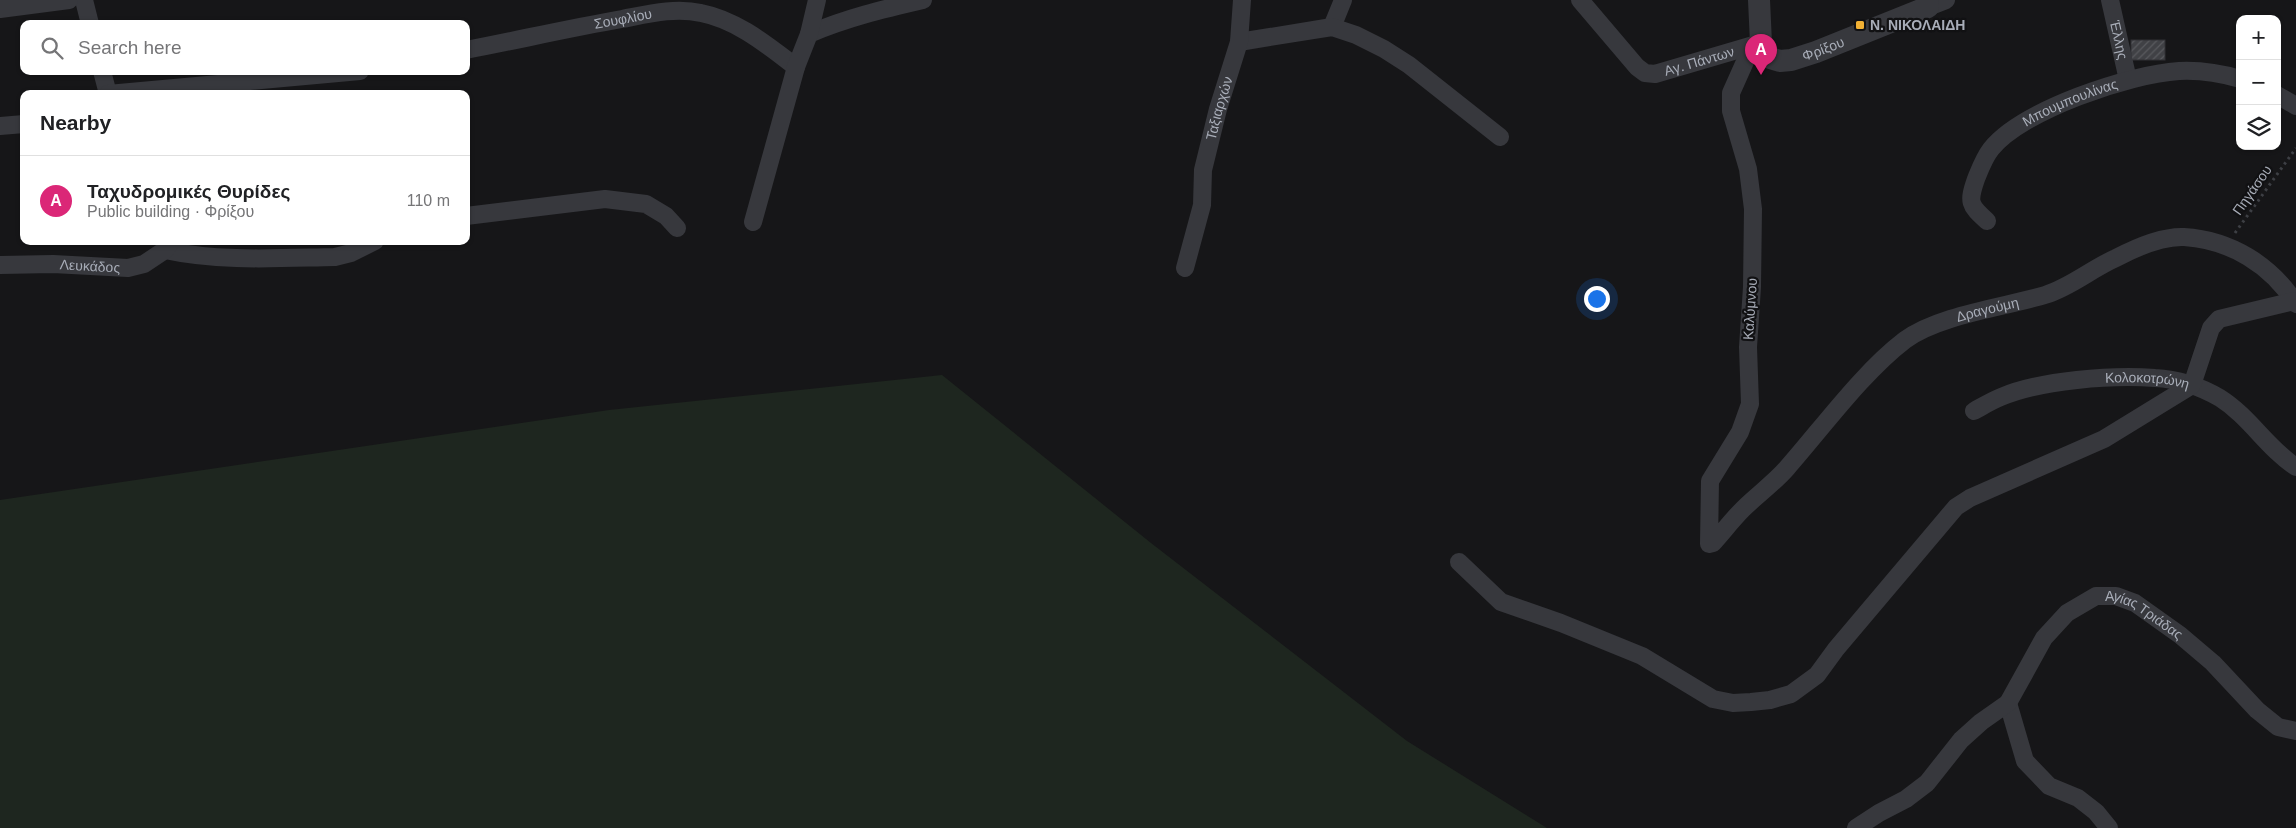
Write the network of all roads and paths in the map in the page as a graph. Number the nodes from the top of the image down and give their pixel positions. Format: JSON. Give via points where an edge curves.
{"nodes":[{"id":1,"x":69,"y":0,"type":"edge"},
{"id":2,"x":84,"y":0,"type":"edge"},
{"id":3,"x":817,"y":0,"type":"edge"},
{"id":4,"x":923,"y":0,"type":"edge"},
{"id":5,"x":1242,"y":0,"type":"edge"},
{"id":6,"x":1343,"y":0,"type":"edge"},
{"id":7,"x":1580,"y":0,"type":"edge"},
{"id":8,"x":1759,"y":0,"type":"edge"},
{"id":9,"x":2110,"y":0,"type":"edge"},
{"id":10,"x":1934,"y":2,"type":"edge"},
{"id":11,"x":0,"y":9,"type":"edge"},
{"id":12,"x":89,"y":20,"type":"edge"},
{"id":13,"x":1332,"y":27,"type":"junction"},
{"id":14,"x":809,"y":34,"type":"junction"},
{"id":15,"x":1239,"y":42,"type":"junction"},
{"id":16,"x":1756,"y":45,"type":"junction"},
{"id":17,"x":470,"y":49,"type":"edge"},
{"id":18,"x":796,"y":67,"type":"junction"},
{"id":19,"x":103,"y":75,"type":"edge"},
{"id":20,"x":316,"y":75,"type":"edge"},
{"id":21,"x":2236,"y":78,"type":"edge"},
{"id":22,"x":2128,"y":80,"type":"junction"},
{"id":23,"x":107,"y":90,"type":"edge"},
{"id":24,"x":152,"y":90,"type":"edge"},
{"id":25,"x":2281,"y":97,"type":"edge"},
{"id":26,"x":2296,"y":106,"type":"edge"},
{"id":27,"x":20,"y":124,"type":"edge"},
{"id":28,"x":0,"y":126,"type":"edge"},
{"id":29,"x":1500,"y":137,"type":"dead end"},
{"id":30,"x":2296,"y":148,"type":"edge"},
{"id":31,"x":470,"y":216,"type":"edge"},
{"id":32,"x":1987,"y":221,"type":"dead end"},
{"id":33,"x":753,"y":222,"type":"dead end"},
{"id":34,"x":677,"y":228,"type":"dead end"},
{"id":35,"x":367,"y":245,"type":"edge"},
{"id":36,"x":168,"y":246,"type":"edge"},
{"id":37,"x":2226,"y":246,"type":"junction"},
{"id":38,"x":0,"y":265,"type":"edge"},
{"id":39,"x":1185,"y":268,"type":"dead end"},
{"id":40,"x":2295,"y":303,"type":"edge"},
{"id":41,"x":2192,"y":384,"type":"junction"},
{"id":42,"x":1974,"y":411,"type":"dead end"},
{"id":43,"x":2296,"y":467,"type":"edge"},
{"id":44,"x":1727,"y":528,"type":"joint"},
{"id":45,"x":1458,"y":562,"type":"dead end"},
{"id":46,"x":2008,"y":703,"type":"junction"},
{"id":47,"x":2296,"y":731,"type":"edge"},
{"id":48,"x":1856,"y":828,"type":"edge"},
{"id":49,"x":2109,"y":828,"type":"edge"}],
"edges":[{"from":1,"to":11,"type":"street"},
{"from":2,"to":12,"type":"street"},
{"from":3,"to":14,"type":"street"},
{"from":4,"to":14,"type":"street","via":[[840,21]]},
{"from":5,"to":15,"type":"street","name":"Ταξιαρχών"},
{"from":6,"to":13,"type":"street"},
{"from":7,"to":16,"type":"street","name":"Αγ. Πάντων","via":[[1645,73],[1655,74]]},
{"from":8,"to":16,"type":"street"},
{"from":9,"to":22,"type":"street","name":"Έλλης"},
{"from":10,"to":16,"type":"street","name":"Φρίξου","via":[[1792,60],[1770,58]]},
{"from":13,"to":15,"type":"street"},
{"from":13,"to":29,"type":"street","via":[[1356,35],[1401,59]]},
{"from":14,"to":18,"type":"street"},
{"from":15,"to":39,"type":"street","name":"Ταξιαρχών","via":[[1203,170],[1202,205]]},
{"from":16,"to":44,"type":"street","name":"Καλύμνου","via":[[1730,93],[1730,111],[1748,169],[1753,209],[1748,347],[1750,404],[1740,432],[1710,481],[1709,544]]},
{"from":17,"to":18,"type":"street","name":"Σουφλίου","via":[[613,20],[684,11],[700,12],[731,23]]},
{"from":18,"to":33,"type":"street"},
{"from":19,"to":23,"type":"street"},
{"from":20,"to":24,"type":"street"},
{"from":21,"to":22,"type":"street","name":"Μπουμπουλίνας","via":[[2197,71],[2162,73]]},
{"from":22,"to":32,"type":"street","name":"Μπουμπουλίνας","via":[[2047,111],[2021,125],[1991,149],[1980,166],[1970,197],[1976,212]]},
{"from":25,"to":26,"type":"street"},
{"from":27,"to":28,"type":"street"},
{"from":30,"to":37,"type":"path","name":"Πηγάσου"},
{"from":31,"to":34,"type":"street","via":[[606,199],[646,204],[666,216]]},
{"from":35,"to":36,"type":"street","via":[[335,257],[213,256],[184,254]]},
{"from":36,"to":38,"type":"street","name":"Λευκάδος","via":[[144,264],[128,268]]},
{"from":37,"to":40,"type":"street","name":"Δραγούμη","via":[[2265,267]]},
{"from":37,"to":44,"type":"street","name":"Δραγούμη","via":[[2183,237],[2158,241],[2115,258],[2056,290],[1941,324],[1906,340],[1873,370],[1787,468]]},
{"from":40,"to":41,"type":"street","via":[[2214,322]]},
{"from":41,"to":42,"type":"street","name":"Κολοκοτρώνη","via":[[2156,378],[2068,382],[2027,388],[2001,396]]},
{"from":41,"to":43,"type":"street","name":"Κολοκοτρώνη","via":[[2220,398],[2248,420],[2270,446]]},
{"from":41,"to":45,"type":"street","via":[[2104,439],[1956,507],[1817,675],[1791,694],[1770,700],[1733,703],[1713,699],[1642,656],[1501,602]]},
{"from":46,"to":47,"type":"street","name":"Αγίας Τριάδας","via":[[2044,638],[2068,613],[2096,596],[2116,596],[2135,603],[2180,635],[2213,663],[2256,710],[2278,727]]},
{"from":46,"to":48,"type":"street","via":[[1961,740],[1927,783],[1906,800]]},
{"from":46,"to":49,"type":"street","via":[[2025,761],[2049,786],[2078,798]]}]}
